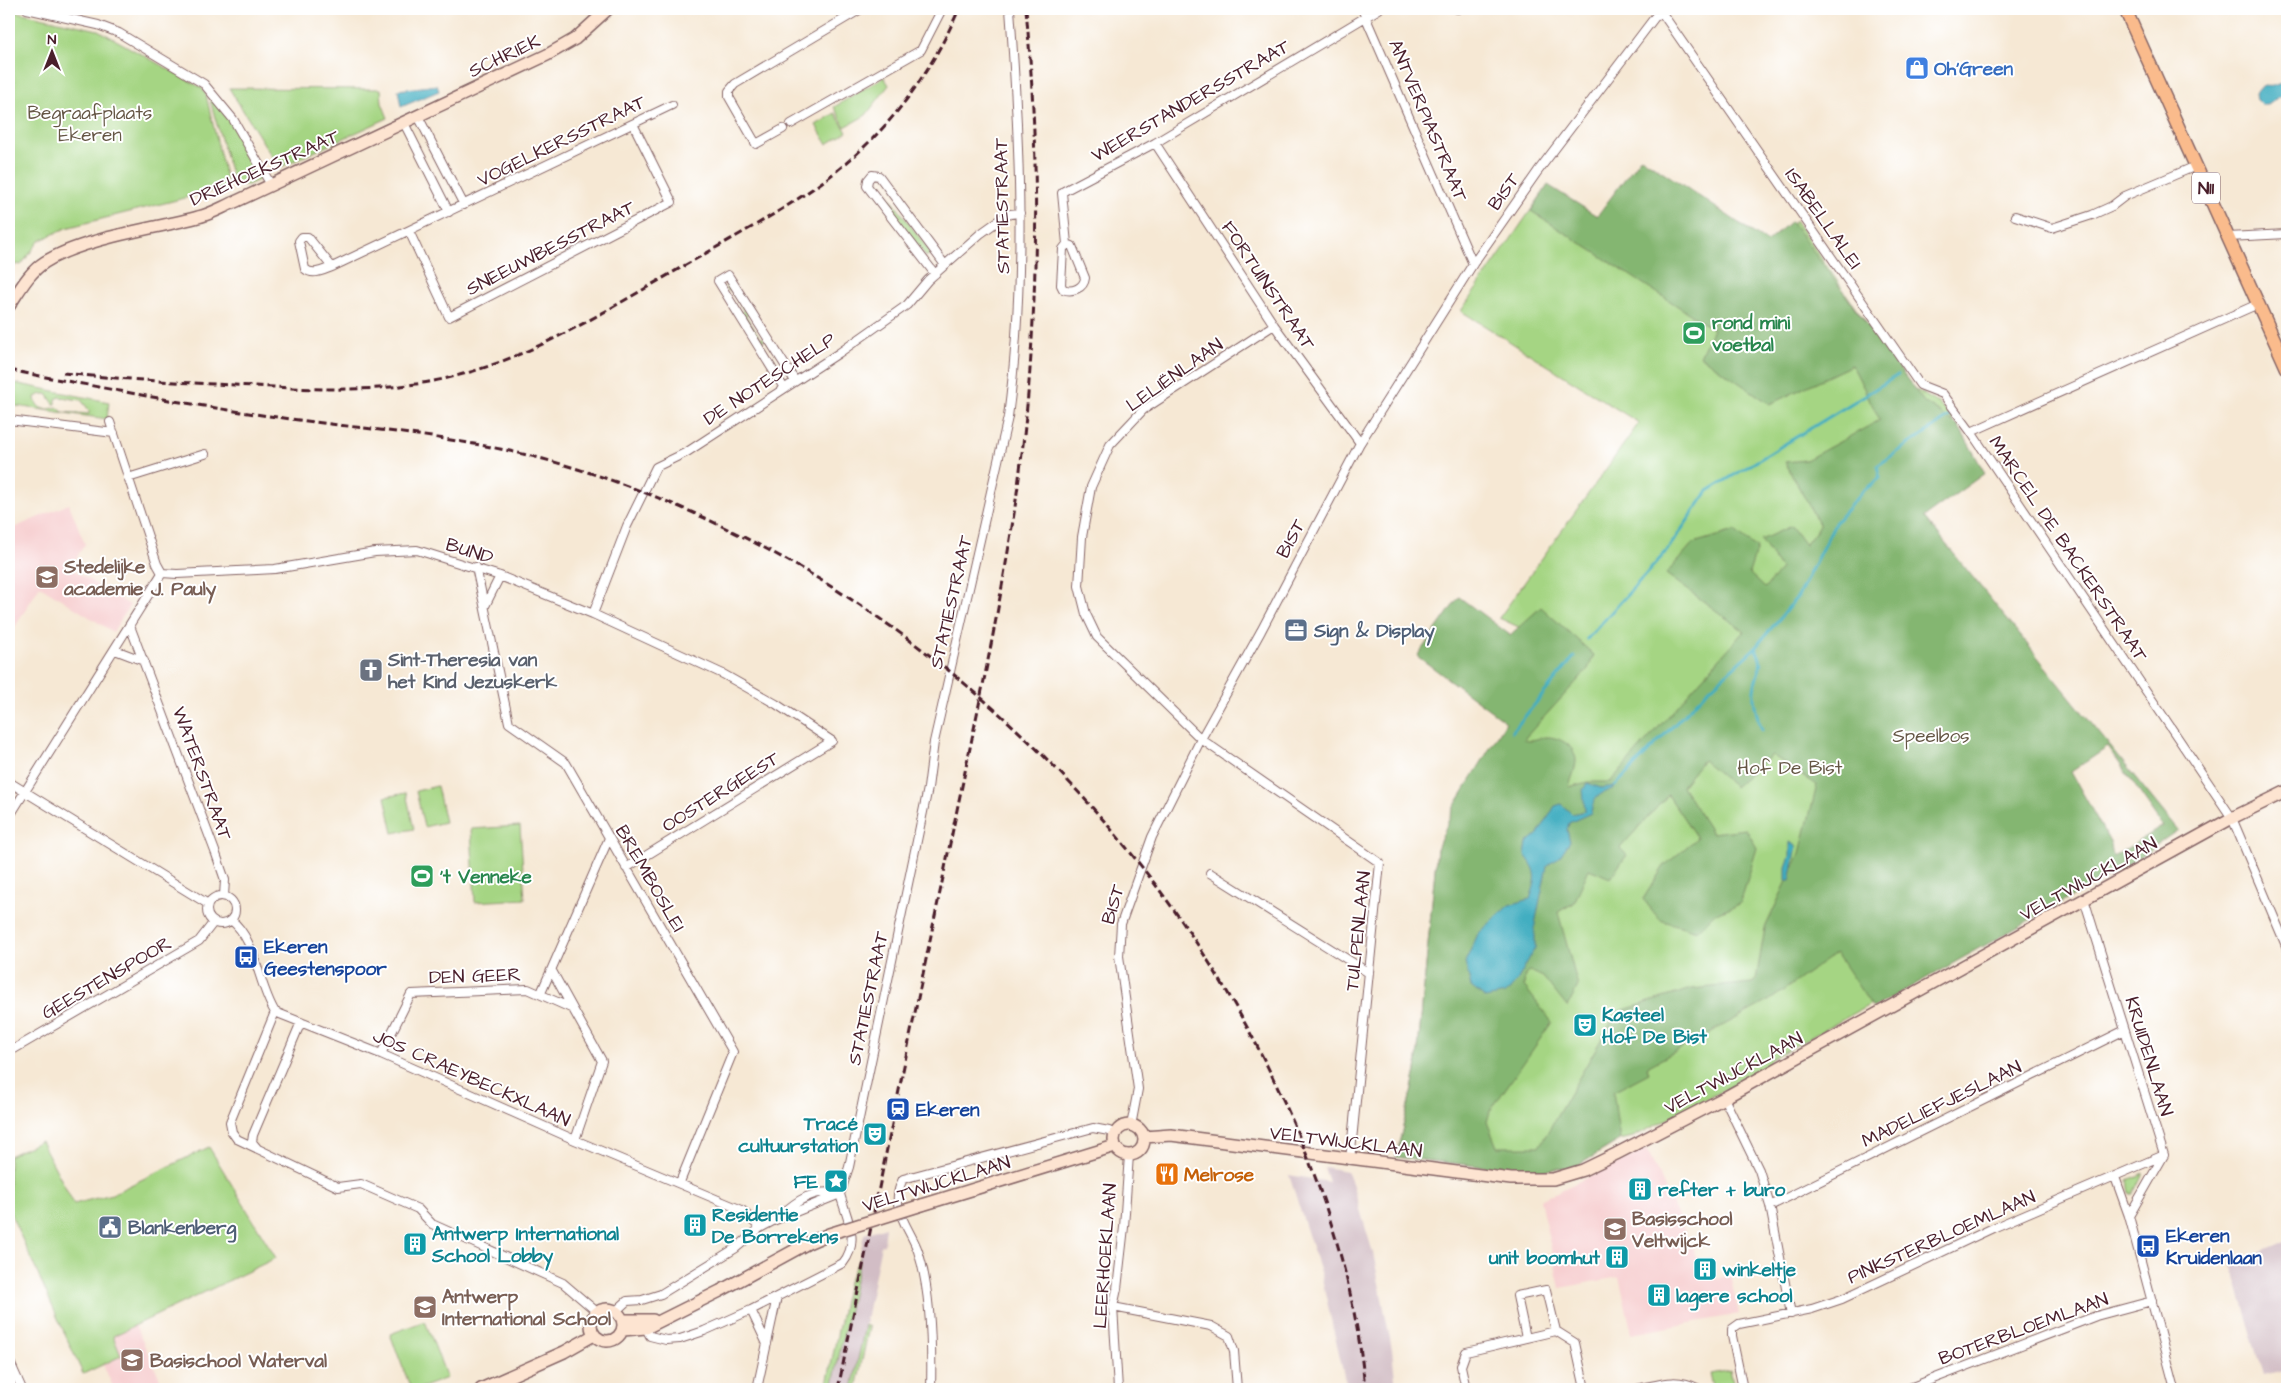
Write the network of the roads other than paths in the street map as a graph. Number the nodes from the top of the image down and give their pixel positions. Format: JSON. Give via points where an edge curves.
{"nodes":[{"id":1,"x":27,"y":9,"type":"edge"},
{"id":2,"x":608,"y":9,"type":"edge"},
{"id":3,"x":860,"y":9,"type":"edge"},
{"id":4,"x":942,"y":9,"type":"edge"},
{"id":5,"x":1010,"y":9,"type":"edge"},
{"id":6,"x":1362,"y":9,"type":"edge"},
{"id":7,"x":1379,"y":9,"type":"edge"},
{"id":8,"x":1661,"y":9,"type":"edge"},
{"id":9,"x":2125,"y":9,"type":"edge"},
{"id":10,"x":1366,"y":17,"type":"junction"},
{"id":11,"x":460,"y":95,"type":"joint"},
{"id":12,"x":672,"y":105,"type":"dead end"},
{"id":13,"x":418,"y":116,"type":"junction"},
{"id":14,"x":404,"y":123,"type":"junction"},
{"id":15,"x":633,"y":124,"type":"junction"},
{"id":16,"x":791,"y":124,"type":"dead end"},
{"id":17,"x":783,"y":129,"type":"dead end"},
{"id":18,"x":1155,"y":143,"type":"junction"},
{"id":19,"x":2196,"y":166,"type":"junction"},
{"id":20,"x":271,"y":185,"type":"junction"},
{"id":21,"x":464,"y":205,"type":"junction"},
{"id":22,"x":449,"y":212,"type":"junction"},
{"id":23,"x":1020,"y":213,"type":"junction"},
{"id":24,"x":2015,"y":216,"type":"dead end"},
{"id":25,"x":409,"y":231,"type":"junction"},
{"id":26,"x":2287,"y":234,"type":"edge"},
{"id":27,"x":2228,"y":237,"type":"junction"},
{"id":28,"x":1067,"y":244,"type":"junction"},
{"id":29,"x":1473,"y":264,"type":"junction"},
{"id":30,"x":945,"y":265,"type":"junction"},
{"id":31,"x":332,"y":267,"type":"junction"},
{"id":32,"x":934,"y":274,"type":"junction"},
{"id":33,"x":2258,"y":304,"type":"junction"},
{"id":34,"x":9,"y":306,"type":"edge"},
{"id":35,"x":1274,"y":325,"type":"junction"},
{"id":36,"x":2287,"y":368,"type":"edge"},
{"id":37,"x":795,"y":381,"type":"junction"},
{"id":38,"x":784,"y":388,"type":"junction"},
{"id":39,"x":9,"y":420,"type":"edge"},
{"id":40,"x":110,"y":422,"type":"dead end"},
{"id":41,"x":1971,"y":432,"type":"junction"},
{"id":42,"x":114,"y":433,"type":"junction"},
{"id":43,"x":1360,"y":443,"type":"junction"},
{"id":44,"x":205,"y":454,"type":"dead end"},
{"id":45,"x":128,"y":478,"type":"junction"},
{"id":46,"x":476,"y":568,"type":"junction"},
{"id":47,"x":162,"y":573,"type":"junction"},
{"id":48,"x":500,"y":576,"type":"junction"},
{"id":49,"x":485,"y":606,"type":"junction"},
{"id":50,"x":593,"y":614,"type":"junction"},
{"id":51,"x":130,"y":626,"type":"junction"},
{"id":52,"x":115,"y":650,"type":"junction"},
{"id":53,"x":144,"y":661,"type":"junction"},
{"id":54,"x":1201,"y":739,"type":"junction"},
{"id":55,"x":832,"y":741,"type":"joint"},
{"id":56,"x":9,"y":782,"type":"edge"},
{"id":57,"x":2287,"y":791,"type":"edge"},
{"id":58,"x":24,"y":792,"type":"junction"},
{"id":59,"x":9,"y":817,"type":"edge"},
{"id":60,"x":2232,"y":818,"type":"junction"},
{"id":61,"x":609,"y":838,"type":"junction"},
{"id":62,"x":626,"y":868,"type":"junction"},
{"id":63,"x":1210,"y":873,"type":"dead end"},
{"id":64,"x":224,"y":896,"type":"junction"},
{"id":65,"x":2084,"y":900,"type":"junction"},
{"id":66,"x":208,"y":904,"type":"junction"},
{"id":67,"x":231,"y":920,"type":"junction"},
{"id":68,"x":214,"y":923,"type":"junction"},
{"id":69,"x":2287,"y":948,"type":"edge"},
{"id":70,"x":552,"y":970,"type":"junction"},
{"id":71,"x":1369,"y":973,"type":"junction"},
{"id":72,"x":541,"y":993,"type":"junction"},
{"id":73,"x":573,"y":1009,"type":"junction"},
{"id":74,"x":275,"y":1012,"type":"junction"},
{"id":75,"x":301,"y":1022,"type":"junction"},
{"id":76,"x":2125,"y":1030,"type":"junction"},
{"id":77,"x":9,"y":1052,"type":"edge"},
{"id":78,"x":381,"y":1054,"type":"junction"},
{"id":79,"x":1724,"y":1098,"type":"junction"},
{"id":80,"x":1131,"y":1126,"type":"junction"},
{"id":81,"x":1144,"y":1137,"type":"junction"},
{"id":82,"x":575,"y":1140,"type":"junction"},
{"id":83,"x":1115,"y":1140,"type":"junction"},
{"id":84,"x":259,"y":1150,"type":"junction"},
{"id":85,"x":1129,"y":1155,"type":"junction"},
{"id":86,"x":2164,"y":1155,"type":"junction"},
{"id":87,"x":1350,"y":1160,"type":"junction"},
{"id":88,"x":2115,"y":1177,"type":"junction"},
{"id":89,"x":680,"y":1182,"type":"junction"},
{"id":90,"x":840,"y":1194,"type":"junction"},
{"id":91,"x":1770,"y":1206,"type":"junction"},
{"id":92,"x":2129,"y":1216,"type":"junction"},
{"id":93,"x":760,"y":1228,"type":"junction"},
{"id":94,"x":777,"y":1297,"type":"junction"},
{"id":95,"x":2152,"y":1301,"type":"junction"},
{"id":96,"x":1113,"y":1307,"type":"junction"},
{"id":97,"x":751,"y":1310,"type":"junction"},
{"id":98,"x":596,"y":1312,"type":"junction"},
{"id":99,"x":1791,"y":1314,"type":"junction"},
{"id":100,"x":664,"y":1318,"type":"junction"},
{"id":101,"x":620,"y":1320,"type":"junction"},
{"id":102,"x":646,"y":1328,"type":"junction"},
{"id":103,"x":1556,"y":1331,"type":"junction"},
{"id":104,"x":594,"y":1336,"type":"junction"},
{"id":105,"x":1526,"y":1338,"type":"junction"},
{"id":106,"x":767,"y":1344,"type":"junction"},
{"id":107,"x":9,"y":1360,"type":"edge"},
{"id":108,"x":22,"y":1389,"type":"edge"},
{"id":109,"x":481,"y":1389,"type":"edge"},
{"id":110,"x":756,"y":1389,"type":"edge"},
{"id":111,"x":931,"y":1389,"type":"edge"},
{"id":112,"x":1118,"y":1389,"type":"edge"},
{"id":113,"x":1236,"y":1389,"type":"edge"},
{"id":114,"x":1466,"y":1389,"type":"edge"},
{"id":115,"x":1585,"y":1389,"type":"edge"},
{"id":116,"x":1637,"y":1389,"type":"edge"},
{"id":117,"x":1699,"y":1389,"type":"edge"},
{"id":118,"x":1744,"y":1389,"type":"edge"},
{"id":119,"x":1907,"y":1389,"type":"edge"},
{"id":120,"x":2176,"y":1389,"type":"edge"}],
"edges":[{"from":1,"to":20,"type":"street","via":[[98,25],[118,33],[204,84],[234,119]]},
{"from":2,"to":11,"type":"street","name":"SCHRIEK","via":[[575,39]]},
{"from":3,"to":17,"type":"street","via":[[735,84],[729,91],[729,97],[756,144]]},
{"from":4,"to":16,"type":"street","via":[[921,50]]},
{"from":5,"to":23,"type":"street","name":"STATIESTRAAT"},
{"from":6,"to":10,"type":"street","name":"ANTVERPIASTRAAT"},
{"from":7,"to":10,"type":"street","name":"WEERSTANDERSSTRAAT"},
{"from":8,"to":29,"type":"street","name":"BIST","via":[[1538,171]]},
{"from":8,"to":41,"type":"street","name":"ISABELLALEI","via":[[1920,385],[1943,394]]},
{"from":9,"to":19,"type":"main road","number":"N11"},
{"from":10,"to":18,"type":"street","name":"WEERSTANDERSSTRAAT"},
{"from":10,"to":29,"type":"street","name":"ANTVERPIASTRAAT"},
{"from":11,"to":13,"type":"street","name":"DRIEHOEKSTRAAT"},
{"from":12,"to":15,"type":"street","name":"VOGELKERSSTRAAT"},
{"from":13,"to":14,"type":"street","name":"DRIEHOEKSTRAAT"},
{"from":13,"to":21,"type":"street","name":"VOGELKERSSTRAAT"},
{"from":14,"to":20,"type":"street","name":"DRIEHOEKSTRAAT"},
{"from":14,"to":22,"type":"street"},
{"from":15,"to":21,"type":"street","name":"VOGELKERSSTRAAT"},
{"from":15,"to":25,"type":"street","name":"SNEEUWBESSTRAAT","via":[[672,202],[449,317]]},
{"from":18,"to":28,"type":"street","name":"WEERSTANDERSSTRAAT","via":[[1062,193]]},
{"from":18,"to":35,"type":"street","name":"FORTUINSTRAAT"},
{"from":19,"to":24,"type":"street","via":[[2125,196],[2092,215],[2052,228]]},
{"from":19,"to":27,"type":"main road","number":"N11"},
{"from":20,"to":34,"type":"street","name":"DRIEHOEKSTRAAT","via":[[201,216],[55,256],[34,272]]},
{"from":21,"to":22,"type":"street","name":"VOGELKERSSTRAAT"},
{"from":22,"to":25,"type":"street","name":"VOGELKERSSTRAAT"},
{"from":23,"to":30,"type":"street","name":"DE NOTESCHELP","via":[[1001,219]]},
{"from":23,"to":90,"type":"street","name":"STATIESTRAAT","via":[[1018,300],[1008,417],[934,742],[924,806],[849,1167]]},
{"from":25,"to":31,"type":"street","name":"VOGELKERSSTRAAT"},
{"from":26,"to":27,"type":"street"},
{"from":27,"to":33,"type":"main road","number":"N11"},
{"from":28,"to":28,"type":"street","name":"WEERSTANDERSSTRAAT","via":[[1063,250],[1061,285],[1070,291],[1081,286],[1085,278],[1072,246]]},
{"from":29,"to":43,"type":"street","name":"BIST"},
{"from":30,"to":32,"type":"street","name":"DE NOTESCHELP"},
{"from":30,"to":32,"type":"street","via":[[879,176],[872,175],[867,186]]},
{"from":31,"to":31,"type":"street","name":"VOGELKERSSTRAAT","via":[[308,237],[298,241],[308,272]]},
{"from":32,"to":37,"type":"street","name":"DE NOTESCHELP","via":[[906,305]]},
{"from":33,"to":36,"type":"main road","number":"N11"},
{"from":33,"to":41,"type":"street","name":"MARCEL DE BACKERSTRAAT"},
{"from":35,"to":43,"type":"street","name":"FORTUINSTRAAT"},
{"from":35,"to":54,"type":"street","name":"LELIËNLAAN","via":[[1143,410],[1110,445],[1091,487],[1082,537],[1079,586],[1086,614],[1097,637]]},
{"from":37,"to":38,"type":"street","name":"DE NOTESCHELP"},
{"from":37,"to":38,"type":"street","via":[[728,275],[718,281]]},
{"from":38,"to":50,"type":"street","name":"DE NOTESCHELP","via":[[688,452],[656,468],[627,526]]},
{"from":39,"to":42,"type":"street"},
{"from":40,"to":42,"type":"street"},
{"from":41,"to":60,"type":"street","name":"MARCEL DE BACKERSTRAAT"},
{"from":42,"to":45,"type":"street"},
{"from":43,"to":54,"type":"street","name":"BIST"},
{"from":44,"to":45,"type":"street"},
{"from":45,"to":47,"type":"street","via":[[156,564]]},
{"from":46,"to":47,"type":"street","name":"BUND","via":[[416,550],[401,550],[275,569]]},
{"from":46,"to":48,"type":"street","name":"BUND"},
{"from":46,"to":49,"type":"street","name":"BREMBOSLEI"},
{"from":47,"to":51,"type":"street"},
{"from":48,"to":49,"type":"street"},
{"from":48,"to":50,"type":"street","name":"BUND"},
{"from":49,"to":61,"type":"street","name":"BREMBOSLEI","via":[[509,723],[566,763]]},
{"from":50,"to":55,"type":"street","name":"BUND","via":[[723,674]]},
{"from":51,"to":52,"type":"street"},
{"from":51,"to":53,"type":"street","name":"WATERSTRAAT"},
{"from":52,"to":53,"type":"street"},
{"from":52,"to":58,"type":"street"},
{"from":53,"to":64,"type":"street","name":"WATERSTRAAT","via":[[225,880]]},
{"from":54,"to":71,"type":"street","name":"TULPENLAAN","via":[[1380,863]]},
{"from":54,"to":80,"type":"street","name":"BIST","via":[[1152,837],[1121,924],[1119,956],[1138,1089]]},
{"from":55,"to":62,"type":"street","name":"OOSTERGEEST"},
{"from":56,"to":58,"type":"street"},
{"from":57,"to":60,"type":"street","name":"VELTWIJCKLAAN"},
{"from":58,"to":59,"type":"street"},
{"from":58,"to":66,"type":"street"},
{"from":60,"to":65,"type":"street","name":"VELTWIJCKLAAN"},
{"from":60,"to":69,"type":"street","name":"MARCEL DE BACKERSTRAAT"},
{"from":61,"to":62,"type":"street","name":"BREMBOSLEI"},
{"from":61,"to":70,"type":"street"},
{"from":62,"to":89,"type":"street","name":"BREMBOSLEI","via":[[733,1052]]},
{"from":63,"to":71,"type":"street"},
{"from":64,"to":66,"type":"street"},
{"from":64,"to":67,"type":"street","via":[[234,906]]},
{"from":65,"to":76,"type":"street","name":"KRUIDENLAAN"},
{"from":65,"to":79,"type":"street","name":"VELTWIJCKLAAN"},
{"from":66,"to":68,"type":"street","via":[[208,917]]},
{"from":67,"to":68,"type":"street","via":[[223,925]]},
{"from":67,"to":74,"type":"street","via":[[245,935]]},
{"from":68,"to":77,"type":"street","name":"GEESTENSPOOR","via":[[199,941]]},
{"from":70,"to":72,"type":"street"},
{"from":70,"to":73,"type":"street"},
{"from":71,"to":87,"type":"street","name":"TULPENLAAN"},
{"from":72,"to":73,"type":"street","name":"DEN GEER"},
{"from":72,"to":78,"type":"street","name":"DEN GEER","via":[[528,989],[411,994]]},
{"from":73,"to":82,"type":"street","via":[[602,1061]]},
{"from":74,"to":75,"type":"street","name":"JOS CRAEYBECKXLAAN"},
{"from":74,"to":84,"type":"street","via":[[230,1122],[237,1139]]},
{"from":75,"to":78,"type":"street","name":"JOS CRAEYBECKXLAAN"},
{"from":75,"to":84,"type":"street","via":[[252,1135],[252,1142]]},
{"from":76,"to":86,"type":"street","name":"KRUIDENLAAN"},
{"from":76,"to":91,"type":"street","name":"MADELIEFJESLAAN"},
{"from":78,"to":82,"type":"street","name":"JOS CRAEYBECKXLAAN"},
{"from":79,"to":87,"type":"street","name":"VELTWIJCKLAAN","via":[[1583,1170],[1553,1179],[1511,1179]]},
{"from":79,"to":91,"type":"street","via":[[1759,1170]]},
{"from":80,"to":81,"type":"street","via":[[1139,1129]]},
{"from":80,"to":83,"type":"street","via":[[1122,1127]]},
{"from":81,"to":85,"type":"street","via":[[1143,1146],[1137,1153]]},
{"from":81,"to":87,"type":"street","name":"VELTWIJCKLAAN","via":[[1171,1135]]},
{"from":82,"to":89,"type":"street","name":"JOS CRAEYBECKXLAAN"},
{"from":83,"to":85,"type":"street","name":"VELTWIJCKLAAN","via":[[1120,1153]]},
{"from":83,"to":100,"type":"street","name":"VELTWIJCKLAAN","bridge":true,"via":[[829,1234]]},
{"from":83,"to":111,"type":"street","name":"VELTWIJCKLAAN","via":[[1109,1131],[1093,1128],[910,1176],[900,1184],[897,1206],[917,1250],[928,1309]]},
{"from":84,"to":98,"type":"street","via":[[338,1187],[361,1184],[418,1209],[432,1224],[563,1283]]},
{"from":85,"to":96,"type":"street","name":"LEERHOEKLAAN","via":[[1124,1227]]},
{"from":86,"to":88,"type":"street","name":"PINKSTERBLOEMLAAN"},
{"from":86,"to":92,"type":"street"},
{"from":88,"to":92,"type":"street"},
{"from":88,"to":99,"type":"street","name":"PINKSTERBLOEMLAAN","via":[[1993,1228],[1842,1298]]},
{"from":89,"to":93,"type":"street","name":"JOS CRAEYBECKXLAAN","via":[[742,1210]]},
{"from":90,"to":93,"type":"street","name":"VELTWIJCKLAAN","via":[[825,1191],[804,1198]]},
{"from":90,"to":94,"type":"street","via":[[852,1234],[850,1252],[836,1267]]},
{"from":91,"to":99,"type":"street"},
{"from":92,"to":95,"type":"street"},
{"from":93,"to":101,"type":"street","name":"VELTWIJCKLAAN","via":[[736,1248],[661,1294],[627,1301]]},
{"from":94,"to":97,"type":"street"},
{"from":94,"to":106,"type":"street"},
{"from":95,"to":119,"type":"street","name":"BOTERBLOEMLAAN","via":[[2096,1316]]},
{"from":95,"to":120,"type":"street"},
{"from":96,"to":112,"type":"street","name":"LEERHOEKLAAN"},
{"from":96,"to":113,"type":"street","via":[[1211,1326],[1229,1336],[1234,1351]]},
{"from":97,"to":102,"type":"street","via":[[680,1339],[650,1336]]},
{"from":97,"to":106,"type":"street"},
{"from":98,"to":101,"type":"street","name":"VELTWIJCKLAAN","via":[[604,1308]]},
{"from":98,"to":104,"type":"street","via":[[590,1322]]},
{"from":99,"to":118,"type":"street","name":"PINKSTERBLOEMLAAN","via":[[1739,1324],[1732,1329]]},
{"from":100,"to":101,"type":"street","name":"VELTWIJCKLAAN"},
{"from":100,"to":102,"type":"street","name":"VELTWIJCKLAAN"},
{"from":101,"to":102,"type":"street","name":"VELTWIJCKLAAN"},
{"from":101,"to":104,"type":"street","name":"VELTWIJCKLAAN","via":[[618,1337],[605,1341]]},
{"from":103,"to":105,"type":"street"},
{"from":103,"to":105,"type":"street","via":[[1546,1290],[1517,1296]]},
{"from":103,"to":115,"type":"street","via":[[1575,1343]]},
{"from":104,"to":109,"type":"street"},
{"from":105,"to":114,"type":"street","via":[[1466,1352],[1461,1366]]},
{"from":106,"to":110,"type":"street"},
{"from":107,"to":108,"type":"street"},
{"from":116,"to":117,"type":"street","via":[[1675,1381],[1686,1382]]}]}
